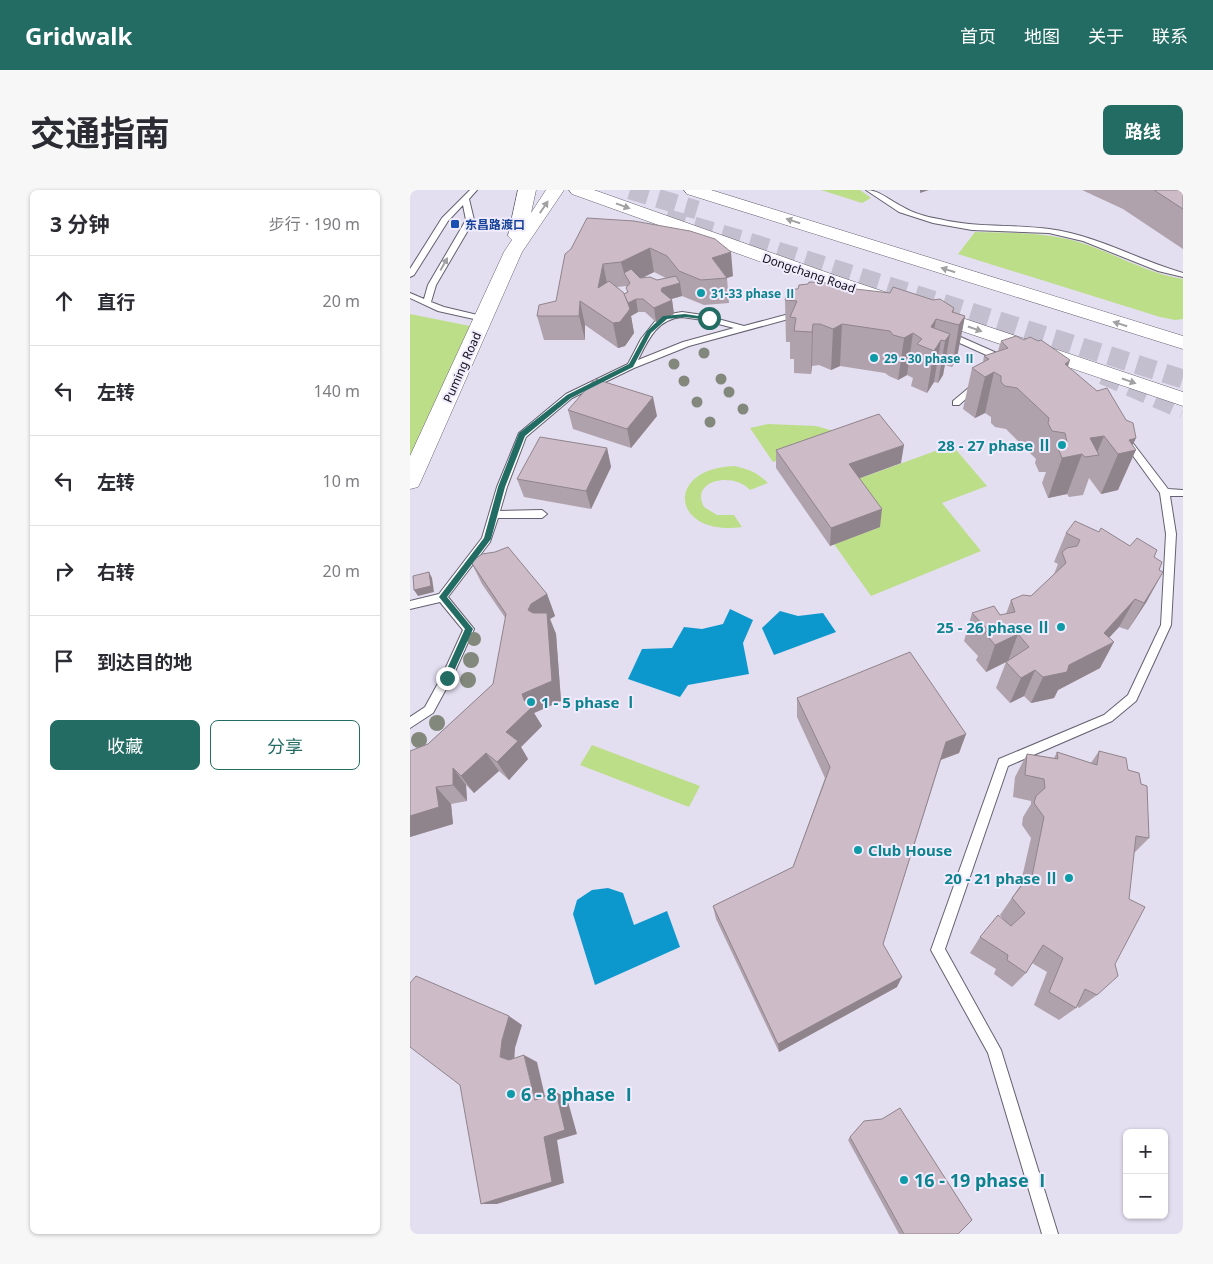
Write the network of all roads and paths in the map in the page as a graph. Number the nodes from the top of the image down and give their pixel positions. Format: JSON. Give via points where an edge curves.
{"nodes":[{"id":1,"x":474,"y":190,"type":"edge"},
{"id":2,"x":527,"y":190,"type":"edge"},
{"id":3,"x":555,"y":190,"type":"edge"},
{"id":4,"x":578,"y":190,"type":"edge"},
{"id":5,"x":694,"y":190,"type":"tunnel mouth"},
{"id":6,"x":869,"y":190,"type":"edge"},
{"id":7,"x":465,"y":198,"type":"junction"},
{"id":8,"x":513,"y":252,"type":"junction"},
{"id":9,"x":410,"y":274,"type":"edge"},
{"id":10,"x":1183,"y":275,"type":"edge"},
{"id":11,"x":410,"y":295,"type":"edge"},
{"id":12,"x":427,"y":303,"type":"junction"},
{"id":13,"x":806,"y":311,"type":"edge"},
{"id":14,"x":483,"y":318,"type":"junction"},
{"id":15,"x":742,"y":328,"type":"junction"},
{"id":16,"x":939,"y":331,"type":"edge"},
{"id":17,"x":1183,"y":343,"type":"edge"},
{"id":18,"x":1005,"y":363,"type":"edge"},
{"id":19,"x":631,"y":366,"type":"junction"},
{"id":20,"x":984,"y":378,"type":"edge"},
{"id":21,"x":1183,"y":399,"type":"edge"},
{"id":22,"x":956,"y":403,"type":"dead end"},
{"id":23,"x":1120,"y":432,"type":"edge"},
{"id":24,"x":412,"y":471,"type":"edge"},
{"id":25,"x":1165,"y":492,"type":"junction"},
{"id":26,"x":1183,"y":493,"type":"edge"},
{"id":27,"x":542,"y":514,"type":"dead end"},
{"id":28,"x":494,"y":515,"type":"junction"},
{"id":29,"x":442,"y":597,"type":"junction"},
{"id":30,"x":410,"y":605,"type":"edge"},
{"id":31,"x":410,"y":723,"type":"edge"},
{"id":32,"x":1050,"y":1234,"type":"edge"}],
"edges":[{"from":1,"to":7,"type":"lane"},
{"from":2,"to":8,"type":"main road","name":"Puming Road"},
{"from":8,"to":3,"type":"main road","name":"Puming Road","one_way":true},
{"from":4,"to":21,"type":"main road","name":"Dongchang Road","one_way":true,"via":[[827,280]]},
{"from":17,"to":5,"type":"main road","one_way":true},
{"from":6,"to":10,"type":"lane","via":[[902,210],[936,221],[972,228],[1049,231],[1085,239]]},
{"from":7,"to":9,"type":"lane","via":[[445,220]]},
{"from":12,"to":7,"type":"lane","one_way":true,"via":[[432,285],[470,220]]},
{"from":8,"to":14,"type":"main road","name":"Puming Road"},
{"from":11,"to":12,"type":"lane"},
{"from":12,"to":14,"type":"lane"},
{"from":13,"to":15,"type":"lane"},
{"from":14,"to":24,"type":"main road","name":"Puming Road"},
{"from":15,"to":19,"type":"lane","via":[[686,344]]},
{"from":15,"to":19,"type":"lane","via":[[709,318],[665,318],[649,332]]},
{"from":16,"to":18,"type":"lane","via":[[973,344]]},
{"from":19,"to":28,"type":"lane","via":[[569,396],[522,435]]},
{"from":20,"to":22,"type":"lane"},
{"from":23,"to":25,"type":"lane"},
{"from":25,"to":26,"type":"lane"},
{"from":25,"to":32,"type":"lane","via":[[1171,534],[1166,625],[1132,698],[1108,718],[1003,763],[938,950],[994,1050]]},
{"from":27,"to":28,"type":"lane"},
{"from":28,"to":29,"type":"lane","via":[[487,539]]},
{"from":29,"to":30,"type":"lane"},
{"from":29,"to":31,"type":"lane","via":[[469,629],[429,710]]}]}
